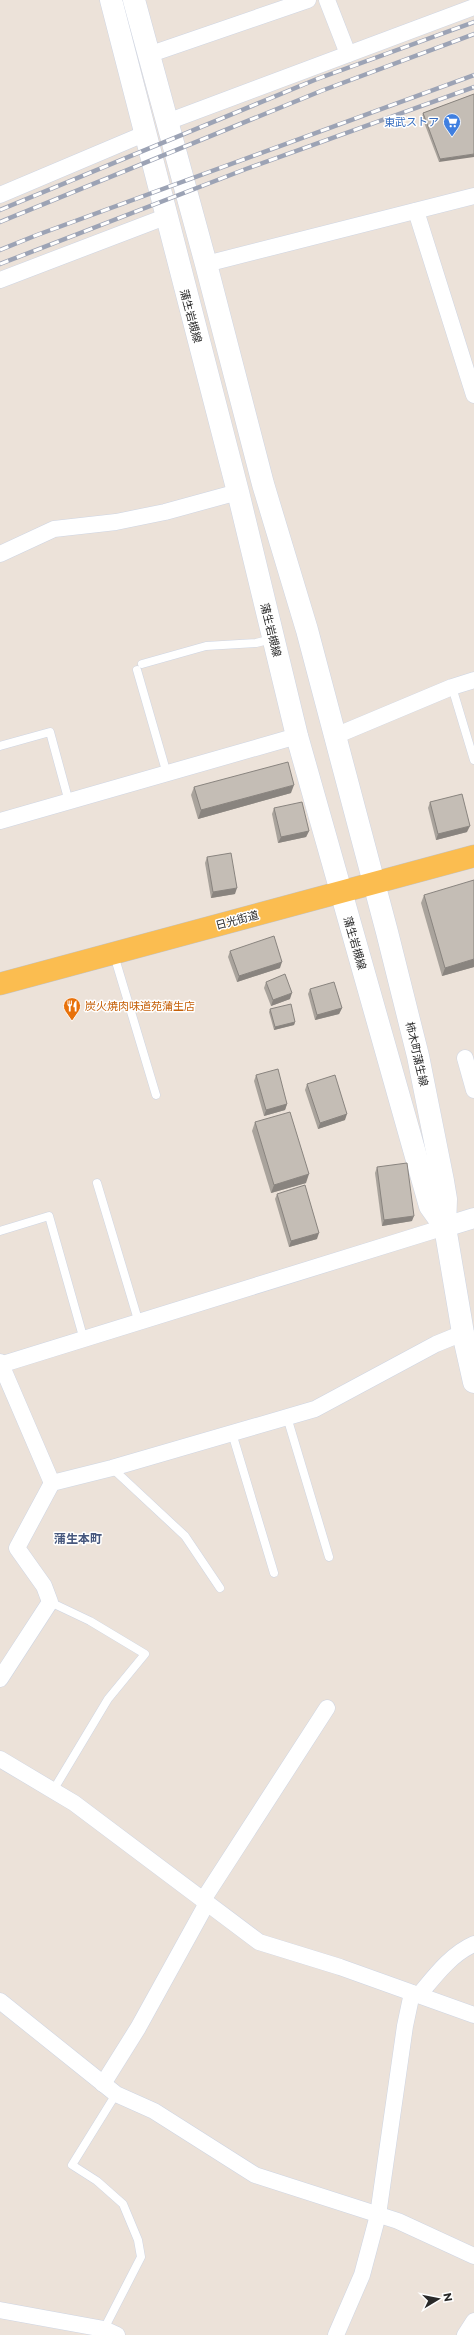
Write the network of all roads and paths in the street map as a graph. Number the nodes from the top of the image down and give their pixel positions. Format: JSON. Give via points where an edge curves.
{"nodes":[{"id":1,"x":111,"y":0,"type":"edge"},
{"id":2,"x":134,"y":0,"type":"edge"},
{"id":3,"x":308,"y":0,"type":"edge"},
{"id":4,"x":328,"y":0,"type":"edge"},
{"id":5,"x":474,"y":7,"type":"edge"},
{"id":6,"x":348,"y":54,"type":"junction"},
{"id":7,"x":148,"y":55,"type":"junction"},
{"id":8,"x":167,"y":122,"type":"junction"},
{"id":9,"x":144,"y":134,"type":"junction"},
{"id":10,"x":0,"y":195,"type":"edge"},
{"id":11,"x":474,"y":196,"type":"edge"},
{"id":12,"x":416,"y":211,"type":"junction"},
{"id":13,"x":165,"y":217,"type":"junction"},
{"id":14,"x":206,"y":264,"type":"junction"},
{"id":15,"x":0,"y":280,"type":"edge"},
{"id":16,"x":474,"y":395,"type":"edge"},
{"id":17,"x":238,"y":492,"type":"junction"},
{"id":18,"x":0,"y":554,"type":"edge"},
{"id":19,"x":272,"y":639,"type":"junction"},
{"id":20,"x":474,"y":680,"type":"edge"},
{"id":21,"x":452,"y":687,"type":"junction"},
{"id":22,"x":297,"y":736,"type":"junction"},
{"id":23,"x":335,"y":736,"type":"junction"},
{"id":24,"x":0,"y":746,"type":"edge"},
{"id":25,"x":474,"y":760,"type":"edge"},
{"id":26,"x":167,"y":774,"type":"junction"},
{"id":27,"x":69,"y":802,"type":"junction"},
{"id":28,"x":0,"y":821,"type":"edge"},
{"id":29,"x":474,"y":856,"type":"edge"},
{"id":30,"x":373,"y":884,"type":"junction"},
{"id":31,"x":341,"y":892,"type":"junction"},
{"id":32,"x":114,"y":954,"type":"junction"},
{"id":33,"x":0,"y":984,"type":"edge"},
{"id":34,"x":465,"y":1058,"type":"dead end"},
{"id":35,"x":474,"y":1090,"type":"edge"},
{"id":36,"x":156,"y":1095,"type":"dead end"},
{"id":37,"x":97,"y":1183,"type":"dead end"},
{"id":38,"x":474,"y":1218,"type":"edge"},
{"id":39,"x":445,"y":1227,"type":"junction"},
{"id":40,"x":0,"y":1231,"type":"edge"},
{"id":41,"x":139,"y":1324,"type":"junction"},
{"id":42,"x":463,"y":1333,"type":"junction"},
{"id":43,"x":84,"y":1340,"type":"junction"},
{"id":44,"x":0,"y":1364,"type":"edge"},
{"id":45,"x":474,"y":1382,"type":"edge"},
{"id":46,"x":287,"y":1418,"type":"junction"},
{"id":47,"x":232,"y":1433,"type":"junction"},
{"id":48,"x":112,"y":1468,"type":"junction"},
{"id":49,"x":52,"y":1483,"type":"junction"},
{"id":50,"x":329,"y":1557,"type":"dead end"},
{"id":51,"x":274,"y":1573,"type":"dead end"},
{"id":52,"x":220,"y":1588,"type":"dead end"},
{"id":53,"x":50,"y":1602,"type":"junction"},
{"id":54,"x":0,"y":1679,"type":"edge"},
{"id":55,"x":327,"y":1708,"type":"dead end"},
{"id":56,"x":0,"y":1759,"type":"edge"},
{"id":57,"x":54,"y":1789,"type":"junction"},
{"id":58,"x":205,"y":1901,"type":"junction"},
{"id":59,"x":474,"y":1944,"type":"edge"},
{"id":60,"x":416,"y":1994,"type":"junction"},
{"id":61,"x":0,"y":2001,"type":"edge"},
{"id":62,"x":474,"y":2015,"type":"edge"},
{"id":63,"x":103,"y":2084,"type":"junction"},
{"id":64,"x":116,"y":2094,"type":"junction"},
{"id":65,"x":378,"y":2215,"type":"junction"},
{"id":66,"x":474,"y":2256,"type":"edge"},
{"id":67,"x":0,"y":2310,"type":"edge"},
{"id":68,"x":474,"y":2321,"type":"edge"},
{"id":69,"x":110,"y":2332,"type":"edge"},
{"id":70,"x":336,"y":2335,"type":"edge"},
{"id":71,"x":465,"y":2335,"type":"edge"}],
"edges":[{"from":1,"to":9,"type":"main road","name":"蒲生岩槻線"},
{"from":2,"to":7,"type":"main road"},
{"from":3,"to":7,"type":"street"},
{"from":4,"to":6,"type":"street"},
{"from":5,"to":6,"type":"street"},
{"from":6,"to":8,"type":"street"},
{"from":7,"to":8,"type":"main road"},
{"from":8,"to":14,"type":"main road"},
{"from":9,"to":10,"type":"street"},
{"from":9,"to":13,"type":"main road","name":"蒲生岩槻線"},
{"from":11,"to":12,"type":"street"},
{"from":12,"to":14,"type":"street"},
{"from":12,"to":16,"type":"street"},
{"from":13,"to":15,"type":"street"},
{"from":13,"to":17,"type":"main road","name":"蒲生岩槻線"},
{"from":14,"to":23,"type":"main road","via":[[263,484],[307,630]]},
{"from":17,"to":18,"type":"street","via":[[116,522],[54,529]]},
{"from":17,"to":19,"type":"main road","name":"蒲生岩槻線"},
{"from":19,"to":22,"type":"main road","name":"蒲生岩槻線"},
{"from":19,"to":26,"type":"lane","via":[[256,643],[206,646],[139,667]]},
{"from":20,"to":21,"type":"street"},
{"from":21,"to":23,"type":"street"},
{"from":21,"to":25,"type":"lane"},
{"from":22,"to":26,"type":"street"},
{"from":22,"to":31,"type":"main road","name":"蒲生岩槻線"},
{"from":23,"to":30,"type":"main road"},
{"from":24,"to":27,"type":"lane","via":[[50,732]]},
{"from":26,"to":27,"type":"street"},
{"from":27,"to":28,"type":"street"},
{"from":29,"to":30,"type":"main road","name":"日光街道"},
{"from":30,"to":31,"type":"main road","name":"日光街道"},
{"from":30,"to":39,"type":"main road","name":"柿木町蒲生線","via":[[418,1056],[446,1199]]},
{"from":31,"to":32,"type":"main road","name":"日光街道"},
{"from":31,"to":39,"type":"main road","name":"蒲生岩槻線","via":[[430,1206]]},
{"from":32,"to":33,"type":"main road","name":"日光街道"},
{"from":32,"to":36,"type":"lane"},
{"from":34,"to":35,"type":"street"},
{"from":37,"to":41,"type":"lane"},
{"from":38,"to":39,"type":"street"},
{"from":39,"to":41,"type":"street"},
{"from":39,"to":42,"type":"main road","name":"蒲生岩槻線"},
{"from":40,"to":43,"type":"lane","via":[[49,1216]]},
{"from":41,"to":43,"type":"street"},
{"from":42,"to":45,"type":"main road"},
{"from":42,"to":46,"type":"street","via":[[436,1344],[315,1409]]},
{"from":43,"to":44,"type":"street"},
{"from":44,"to":49,"type":"street"},
{"from":46,"to":47,"type":"street"},
{"from":46,"to":50,"type":"lane"},
{"from":47,"to":48,"type":"street"},
{"from":47,"to":51,"type":"lane"},
{"from":48,"to":49,"type":"street"},
{"from":48,"to":52,"type":"lane","via":[[185,1536]]},
{"from":49,"to":53,"type":"street","via":[[17,1548],[44,1586]]},
{"from":53,"to":54,"type":"street"},
{"from":53,"to":57,"type":"lane","via":[[90,1621],[145,1654],[108,1699]]},
{"from":55,"to":58,"type":"street"},
{"from":56,"to":57,"type":"street"},
{"from":57,"to":58,"type":"street"},
{"from":58,"to":60,"type":"street","via":[[259,1942]]},
{"from":58,"to":63,"type":"street","via":[[138,2028]]},
{"from":59,"to":60,"type":"street","via":[[441,1969]]},
{"from":60,"to":62,"type":"street"},
{"from":60,"to":65,"type":"street","via":[[405,2026]]},
{"from":61,"to":63,"type":"street"},
{"from":63,"to":64,"type":"street"},
{"from":64,"to":65,"type":"street","via":[[154,2111],[255,2175]]},
{"from":64,"to":69,"type":"lane","via":[[72,2165],[97,2181],[123,2204],[138,2240],[141,2257]]},
{"from":65,"to":66,"type":"street"},
{"from":65,"to":70,"type":"street","via":[[362,2275]]},
{"from":67,"to":69,"type":"street"},
{"from":68,"to":71,"type":"street"}]}
